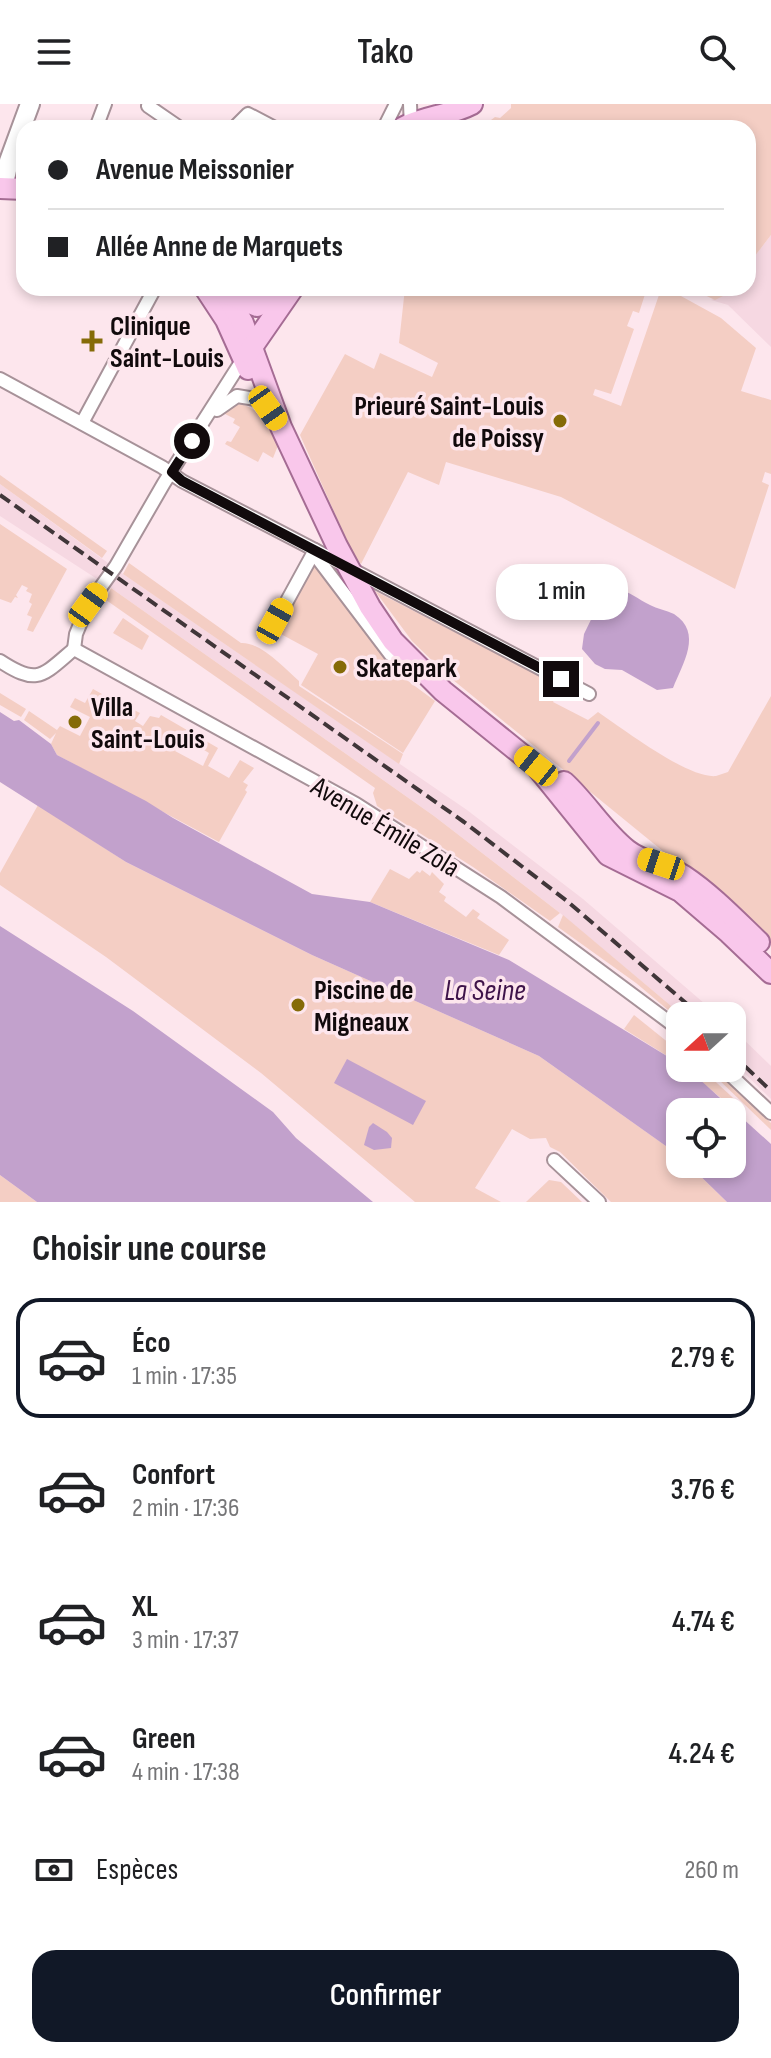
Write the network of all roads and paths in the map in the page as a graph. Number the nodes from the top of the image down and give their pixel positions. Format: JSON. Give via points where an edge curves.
{"nodes":[{"id":1,"x":472,"y":104,"type":"edge"},
{"id":2,"x":148,"y":106,"type":"dead end"},
{"id":3,"x":395,"y":106,"type":"edge"},
{"id":4,"x":168,"y":120,"type":"edge"},
{"id":5,"x":242,"y":120,"type":"edge"},
{"id":6,"x":260,"y":120,"type":"edge"},
{"id":7,"x":417,"y":120,"type":"edge"},
{"id":8,"x":16,"y":142,"type":"edge"},
{"id":9,"x":2,"y":188,"type":"edge"},
{"id":10,"x":151,"y":296,"type":"edge"},
{"id":11,"x":210,"y":296,"type":"edge"},
{"id":12,"x":228,"y":296,"type":"edge"},
{"id":13,"x":236,"y":296,"type":"edge"},
{"id":14,"x":278,"y":296,"type":"edge"},
{"id":15,"x":287,"y":296,"type":"edge"},
{"id":16,"x":248,"y":353,"type":"junction"},
{"id":17,"x":0,"y":379,"type":"edge"},
{"id":18,"x":268,"y":408,"type":"junction"},
{"id":19,"x":208,"y":417,"type":"junction"},
{"id":20,"x":82,"y":423,"type":"junction"},
{"id":21,"x":281,"y":427,"type":"junction"},
{"id":22,"x":172,"y":472,"type":"junction"},
{"id":23,"x":315,"y":550,"type":"junction"},
{"id":24,"x":348,"y":568,"type":"junction"},
{"id":25,"x":275,"y":623,"type":"dead end"},
{"id":26,"x":74,"y":649,"type":"junction"},
{"id":27,"x":0,"y":661,"type":"edge"},
{"id":28,"x":429,"y":677,"type":"junction"},
{"id":29,"x":589,"y":694,"type":"dead end"},
{"id":30,"x":536,"y":766,"type":"junction"},
{"id":31,"x":771,"y":953,"type":"edge"},
{"id":32,"x":771,"y":973,"type":"edge"},
{"id":33,"x":666,"y":1020,"type":"edge"},
{"id":34,"x":738,"y":1082,"type":"edge"},
{"id":35,"x":771,"y":1113,"type":"edge"},
{"id":36,"x":554,"y":1160,"type":"dead end"},
{"id":37,"x":599,"y":1202,"type":"edge"}],
"edges":[{"from":1,"to":7,"type":"main road"},
{"from":2,"to":4,"type":"street"},
{"from":3,"to":7,"type":"street"},
{"from":5,"to":6,"type":"street","via":[[248,114]]},
{"from":8,"to":9,"type":"street"},
{"from":10,"to":20,"type":"street"},
{"from":11,"to":16,"type":"main road"},
{"from":12,"to":16,"type":"main road","via":[[239,313]]},
{"from":13,"to":14,"type":"main road","via":[[257,306]]},
{"from":15,"to":16,"type":"main road"},
{"from":16,"to":18,"type":"main road"},
{"from":16,"to":19,"type":"street"},
{"from":16,"to":21,"type":"main road"},
{"from":17,"to":20,"type":"street"},
{"from":18,"to":19,"type":"street","via":[[256,399],[237,396]]},
{"from":18,"to":21,"type":"main road"},
{"from":19,"to":22,"type":"street"},
{"from":20,"to":22,"type":"street"},
{"from":21,"to":24,"type":"main road"},
{"from":22,"to":23,"type":"street"},
{"from":22,"to":26,"type":"street","via":[[88,605]]},
{"from":23,"to":24,"type":"street"},
{"from":23,"to":25,"type":"street"},
{"from":23,"to":28,"type":"street","via":[[390,654]]},
{"from":24,"to":28,"type":"main road","via":[[393,641]]},
{"from":24,"to":29,"type":"street"},
{"from":26,"to":27,"type":"street","via":[[46,673],[22,676]]},
{"from":26,"to":33,"type":"street","name":"Avenue Émile Zola","via":[[356,804],[501,897]]},
{"from":28,"to":30,"type":"main road"},
{"from":30,"to":31,"type":"main road","via":[[583,800],[629,852],[700,888]]},
{"from":30,"to":32,"type":"main road","via":[[608,855],[680,891]]},
{"from":34,"to":35,"type":"street"},
{"from":36,"to":37,"type":"street"}]}
